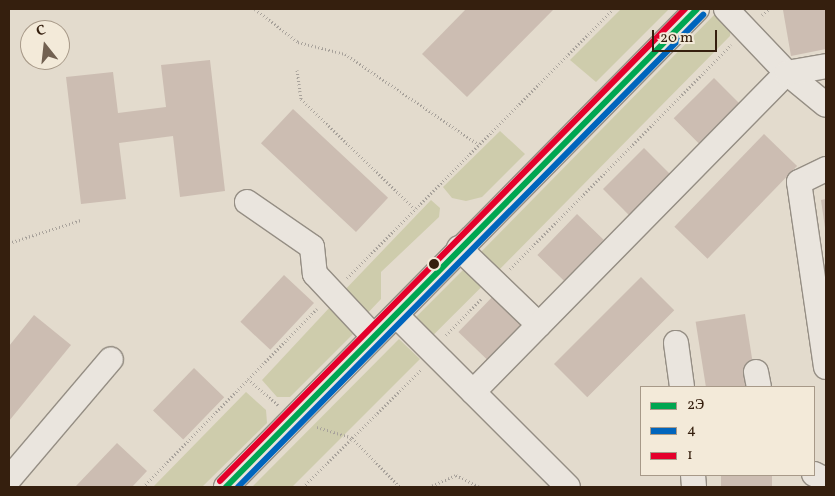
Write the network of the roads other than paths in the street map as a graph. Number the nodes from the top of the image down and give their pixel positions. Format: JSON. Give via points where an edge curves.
{"nodes":[{"id":1,"x":697,"y":9,"type":"edge"},
{"id":2,"x":726,"y":9,"type":"edge"},
{"id":3,"x":826,"y":66,"type":"edge"},
{"id":4,"x":787,"y":73,"type":"junction"},
{"id":5,"x":826,"y":105,"type":"edge"},
{"id":6,"x":826,"y":169,"type":"edge"},
{"id":7,"x":247,"y":202,"type":"dead end"},
{"id":8,"x":459,"y":248,"type":"junction"},
{"id":9,"x":396,"y":315,"type":"junction"},
{"id":10,"x":539,"y":325,"type":"junction"},
{"id":11,"x":374,"y":337,"type":"junction"},
{"id":12,"x":676,"y":343,"type":"dead end"},
{"id":13,"x":111,"y":359,"type":"dead end"},
{"id":14,"x":826,"y":367,"type":"edge"},
{"id":15,"x":682,"y":386,"type":"edge"},
{"id":16,"x":473,"y":392,"type":"junction"},
{"id":17,"x":9,"y":479,"type":"edge"},
{"id":18,"x":226,"y":487,"type":"edge"},
{"id":19,"x":568,"y":487,"type":"edge"}],
"edges":[{"from":1,"to":8,"type":"street"},
{"from":2,"to":4,"type":"street"},
{"from":3,"to":4,"type":"street"},
{"from":4,"to":5,"type":"street"},
{"from":4,"to":10,"type":"street"},
{"from":6,"to":14,"type":"street","via":[[799,182]]},
{"from":7,"to":11,"type":"street","via":[[312,248],[315,274]]},
{"from":8,"to":9,"type":"street"},
{"from":8,"to":10,"type":"street"},
{"from":9,"to":11,"type":"street"},
{"from":9,"to":16,"type":"street"},
{"from":10,"to":16,"type":"street"},
{"from":11,"to":18,"type":"street"},
{"from":12,"to":15,"type":"street"},
{"from":13,"to":17,"type":"street"},
{"from":16,"to":19,"type":"street"}]}
